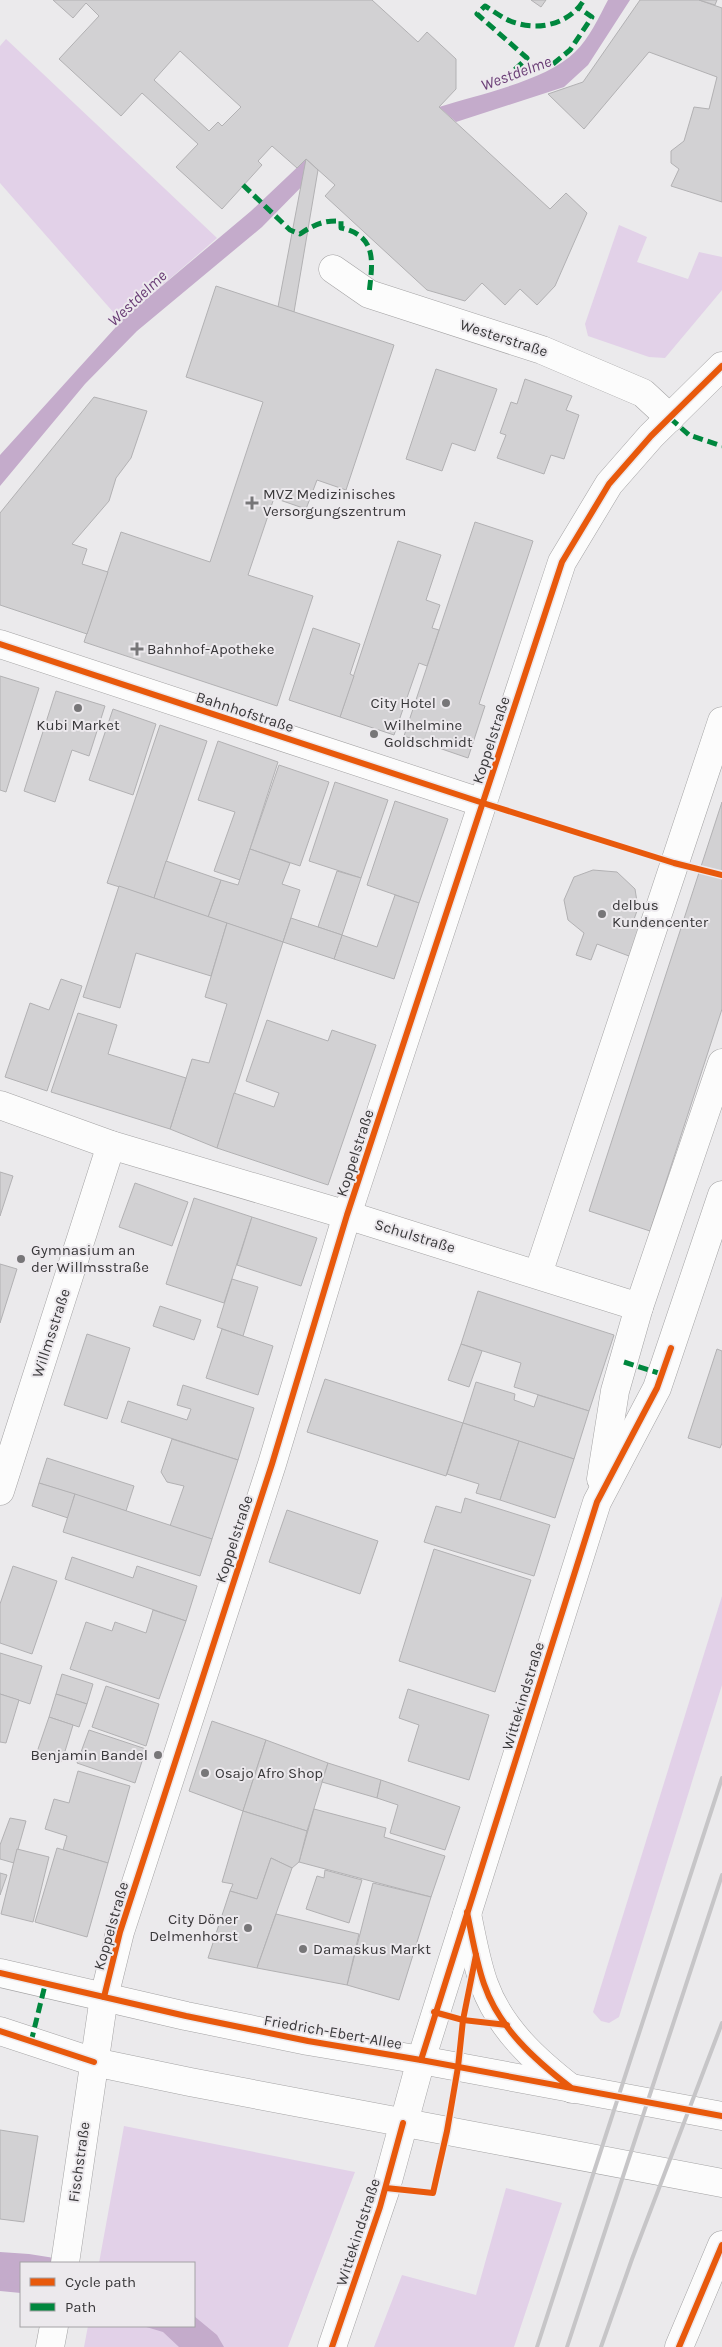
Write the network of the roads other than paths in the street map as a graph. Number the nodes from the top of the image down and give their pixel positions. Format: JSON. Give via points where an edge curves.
{"nodes":[{"id":1,"x":333,"y":269,"type":"dead end"},
{"id":2,"x":722,"y":366,"type":"edge"},
{"id":3,"x":670,"y":418,"type":"junction"},
{"id":4,"x":0,"y":644,"type":"edge"},
{"id":5,"x":722,"y":721,"type":"edge"},
{"id":6,"x":483,"y":804,"type":"junction"},
{"id":7,"x":722,"y":1063,"type":"edge"},
{"id":8,"x":0,"y":1105,"type":"edge"},
{"id":9,"x":111,"y":1145,"type":"junction"},
{"id":10,"x":722,"y":1195,"type":"edge"},
{"id":11,"x":347,"y":1215,"type":"junction"},
{"id":12,"x":538,"y":1274,"type":"junction"},
{"id":13,"x":639,"y":1307,"type":"junction"},
{"id":14,"x":0,"y":1491,"type":"edge"},
{"id":15,"x":597,"y":1502,"type":"junction"},
{"id":16,"x":466,"y":1912,"type":"junction"},
{"id":17,"x":0,"y":1973,"type":"edge"},
{"id":18,"x":104,"y":1997,"type":"junction"},
{"id":19,"x":0,"y":2030,"type":"edge"},
{"id":20,"x":420,"y":2060,"type":"junction"},
{"id":21,"x":94,"y":2062,"type":"junction"},
{"id":22,"x":572,"y":2089,"type":"junction"},
{"id":23,"x":722,"y":2116,"type":"edge"},
{"id":24,"x":403,"y":2123,"type":"junction"},
{"id":25,"x":722,"y":2183,"type":"edge"},
{"id":26,"x":722,"y":2245,"type":"edge"},
{"id":27,"x":66,"y":2260,"type":"edge"},
{"id":28,"x":54,"y":2327,"type":"edge"},
{"id":29,"x":50,"y":2347,"type":"edge"},
{"id":30,"x":332,"y":2347,"type":"edge"},
{"id":31,"x":679,"y":2347,"type":"edge"}],
"edges":[{"from":1,"to":3,"type":"street","name":"Westerstraße","via":[[369,294],[542,350],[643,393]]},
{"from":2,"to":3,"type":"street","name":"Koppelstraße"},
{"from":3,"to":6,"type":"street","name":"Koppelstraße","via":[[609,484],[562,562]]},
{"from":4,"to":6,"type":"street","name":"Bahnhofstraße"},
{"from":5,"to":12,"type":"street"},
{"from":6,"to":11,"type":"street","name":"Koppelstraße"},
{"from":7,"to":13,"type":"street"},
{"from":8,"to":9,"type":"street","name":"Schulstraße"},
{"from":9,"to":11,"type":"street","name":"Schulstraße"},
{"from":9,"to":14,"type":"street","name":"Willmsstraße"},
{"from":10,"to":15,"type":"street","name":"Wittekindstraße","via":[[657,1388]]},
{"from":11,"to":12,"type":"street","name":"Schulstraße"},
{"from":11,"to":18,"type":"street","name":"Koppelstraße","via":[[272,1464],[120,1932]]},
{"from":12,"to":13,"type":"street","name":"Schulstraße"},
{"from":13,"to":15,"type":"street","via":[[616,1392]]},
{"from":15,"to":16,"type":"street","name":"Wittekindstraße"},
{"from":16,"to":20,"type":"street","name":"Wittekindstraße"},
{"from":16,"to":22,"type":"street","via":[[484,1985],[495,2008],[522,2046]]},
{"from":17,"to":18,"type":"street","name":"Friedrich-Ebert-Allee"},
{"from":18,"to":20,"type":"street","name":"Friedrich-Ebert-Allee","via":[[308,2041]]},
{"from":18,"to":21,"type":"street","name":"Koppelstraße"},
{"from":19,"to":21,"type":"street"},
{"from":20,"to":22,"type":"street","name":"Friedrich-Ebert-Allee"},
{"from":20,"to":24,"type":"street","name":"Wittekindstraße"},
{"from":21,"to":24,"type":"street"},
{"from":21,"to":27,"type":"street","name":"Fischstraße"},
{"from":22,"to":23,"type":"street","name":"Friedrich-Ebert-Allee"},
{"from":24,"to":25,"type":"street"},
{"from":24,"to":30,"type":"street","name":"Wittekindstraße","via":[[380,2207]]},
{"from":26,"to":31,"type":"street"},
{"from":28,"to":29,"type":"street"}]}
